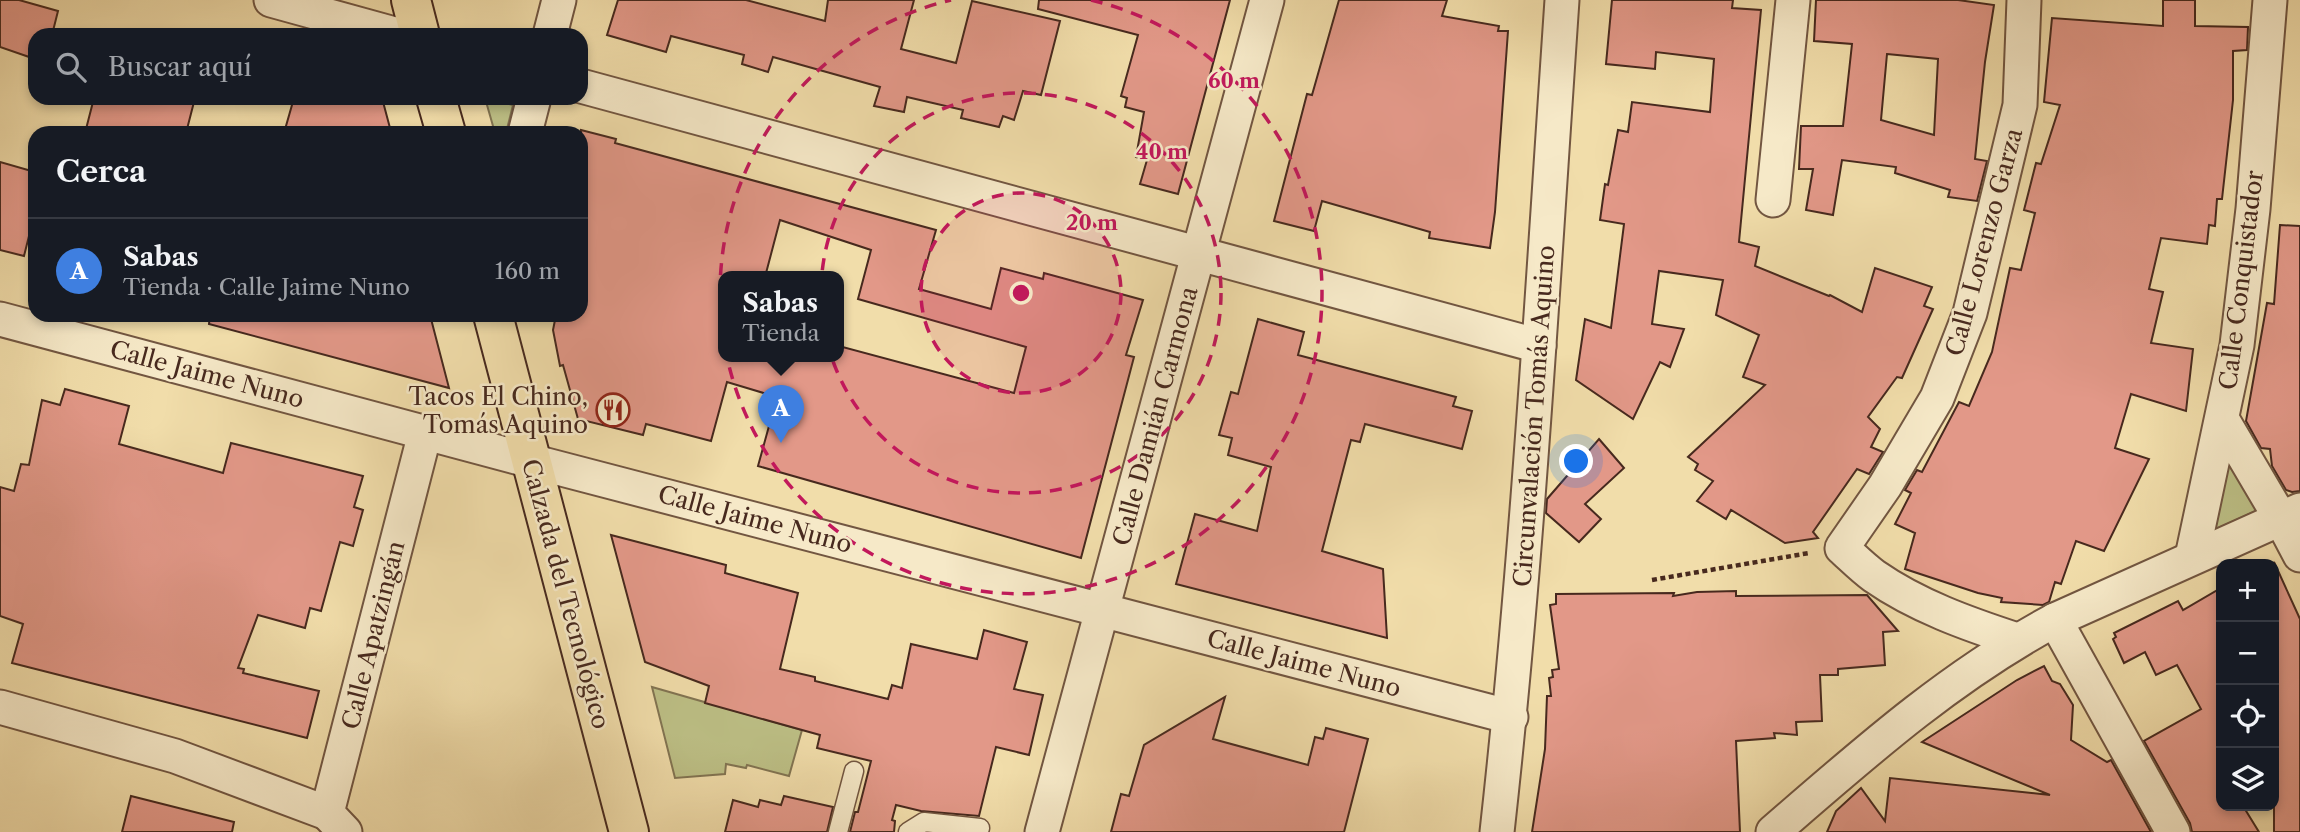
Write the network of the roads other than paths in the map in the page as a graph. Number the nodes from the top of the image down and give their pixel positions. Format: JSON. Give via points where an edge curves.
{"nodes":[{"id":1,"x":271,"y":0,"type":"edge"},
{"id":2,"x":411,"y":0,"type":"edge"},
{"id":3,"x":559,"y":0,"type":"edge"},
{"id":4,"x":1267,"y":0,"type":"edge"},
{"id":5,"x":1562,"y":0,"type":"edge"},
{"id":6,"x":1793,"y":0,"type":"edge"},
{"id":7,"x":2024,"y":0,"type":"edge"},
{"id":8,"x":2270,"y":0,"type":"edge"},
{"id":9,"x":373,"y":28,"type":"edge"},
{"id":10,"x":418,"y":28,"type":"edge"},
{"id":11,"x":552,"y":28,"type":"edge"},
{"id":12,"x":588,"y":88,"type":"edge"},
{"id":13,"x":438,"y":105,"type":"edge"},
{"id":14,"x":532,"y":105,"type":"edge"},
{"id":15,"x":444,"y":126,"type":"edge"},
{"id":16,"x":527,"y":126,"type":"edge"},
{"id":17,"x":1773,"y":200,"type":"dead end"},
{"id":18,"x":1198,"y":254,"type":"junction"},
{"id":19,"x":0,"y":319,"type":"edge"},
{"id":20,"x":495,"y":322,"type":"edge"},
{"id":21,"x":1539,"y":346,"type":"junction"},
{"id":22,"x":2222,"y":419,"type":"junction"},
{"id":23,"x":425,"y":433,"type":"junction"},
{"id":24,"x":531,"y":461,"type":"junction"},
{"id":25,"x":2291,"y":514,"type":"edge"},
{"id":26,"x":2300,"y":555,"type":"edge"},
{"id":27,"x":2192,"y":557,"type":"junction"},
{"id":28,"x":1102,"y":610,"type":"junction"},
{"id":29,"x":2055,"y":620,"type":"junction"},
{"id":30,"x":2017,"y":640,"type":"junction"},
{"id":31,"x":0,"y":707,"type":"edge"},
{"id":32,"x":1511,"y":717,"type":"junction"},
{"id":33,"x":854,"y":771,"type":"dead end"},
{"id":34,"x":336,"y":823,"type":"edge"},
{"id":35,"x":980,"y":828,"type":"dead end"},
{"id":36,"x":629,"y":832,"type":"edge"},
{"id":37,"x":838,"y":832,"type":"edge"},
{"id":38,"x":908,"y":832,"type":"edge"},
{"id":39,"x":1042,"y":832,"type":"edge"},
{"id":40,"x":1497,"y":832,"type":"edge"},
{"id":41,"x":1773,"y":832,"type":"edge"},
{"id":42,"x":2172,"y":832,"type":"edge"}],
"edges":[{"from":1,"to":9,"type":"street"},
{"from":2,"to":10,"type":"main road"},
{"from":3,"to":11,"type":"street"},
{"from":4,"to":18,"type":"street","name":"Calle Damián Carmona"},
{"from":5,"to":21,"type":"street","name":"Circunvalación Tomás Aquino"},
{"from":6,"to":17,"type":"street"},
{"from":7,"to":30,"type":"street","name":"Calle Lorenzo Garza","via":[[2020,105],[1970,313],[1937,398],[1842,548],[1873,576],[1905,595],[1975,627]]},
{"from":8,"to":22,"type":"street","name":"Calle Conquistador","via":[[2253,209],[2237,345]]},
{"from":12,"to":18,"type":"street"},
{"from":13,"to":15,"type":"main road"},
{"from":14,"to":16,"type":"street"},
{"from":18,"to":21,"type":"street"},
{"from":18,"to":28,"type":"street","name":"Calle Damián Carmona"},
{"from":19,"to":23,"type":"street","name":"Calle Jaime Nuno"},
{"from":20,"to":24,"type":"main road","name":"Calzada del Tecnológico"},
{"from":21,"to":32,"type":"street","name":"Circunvalación Tomás Aquino"},
{"from":22,"to":25,"type":"street"},
{"from":22,"to":27,"type":"street","name":"Calle Conquistador"},
{"from":23,"to":24,"type":"street","name":"Calle Jaime Nuno"},
{"from":23,"to":34,"type":"street","name":"Calle Apatzingán"},
{"from":24,"to":28,"type":"street","name":"Calle Jaime Nuno"},
{"from":24,"to":36,"type":"main road","name":"Calzada del Tecnológico"},
{"from":25,"to":26,"type":"street"},
{"from":25,"to":27,"type":"street"},
{"from":27,"to":29,"type":"street"},
{"from":28,"to":32,"type":"street","name":"Calle Jaime Nuno"},
{"from":28,"to":39,"type":"street","name":"Calle Damián Carmona"},
{"from":29,"to":30,"type":"street"},
{"from":29,"to":42,"type":"street"},
{"from":30,"to":41,"type":"street","via":[[1908,716]]},
{"from":31,"to":34,"type":"street","via":[[175,756]]},
{"from":32,"to":40,"type":"street","name":"Circunvalación Tomás Aquino"},
{"from":33,"to":37,"type":"lane"},
{"from":35,"to":38,"type":"lane","via":[[924,821]]}]}
